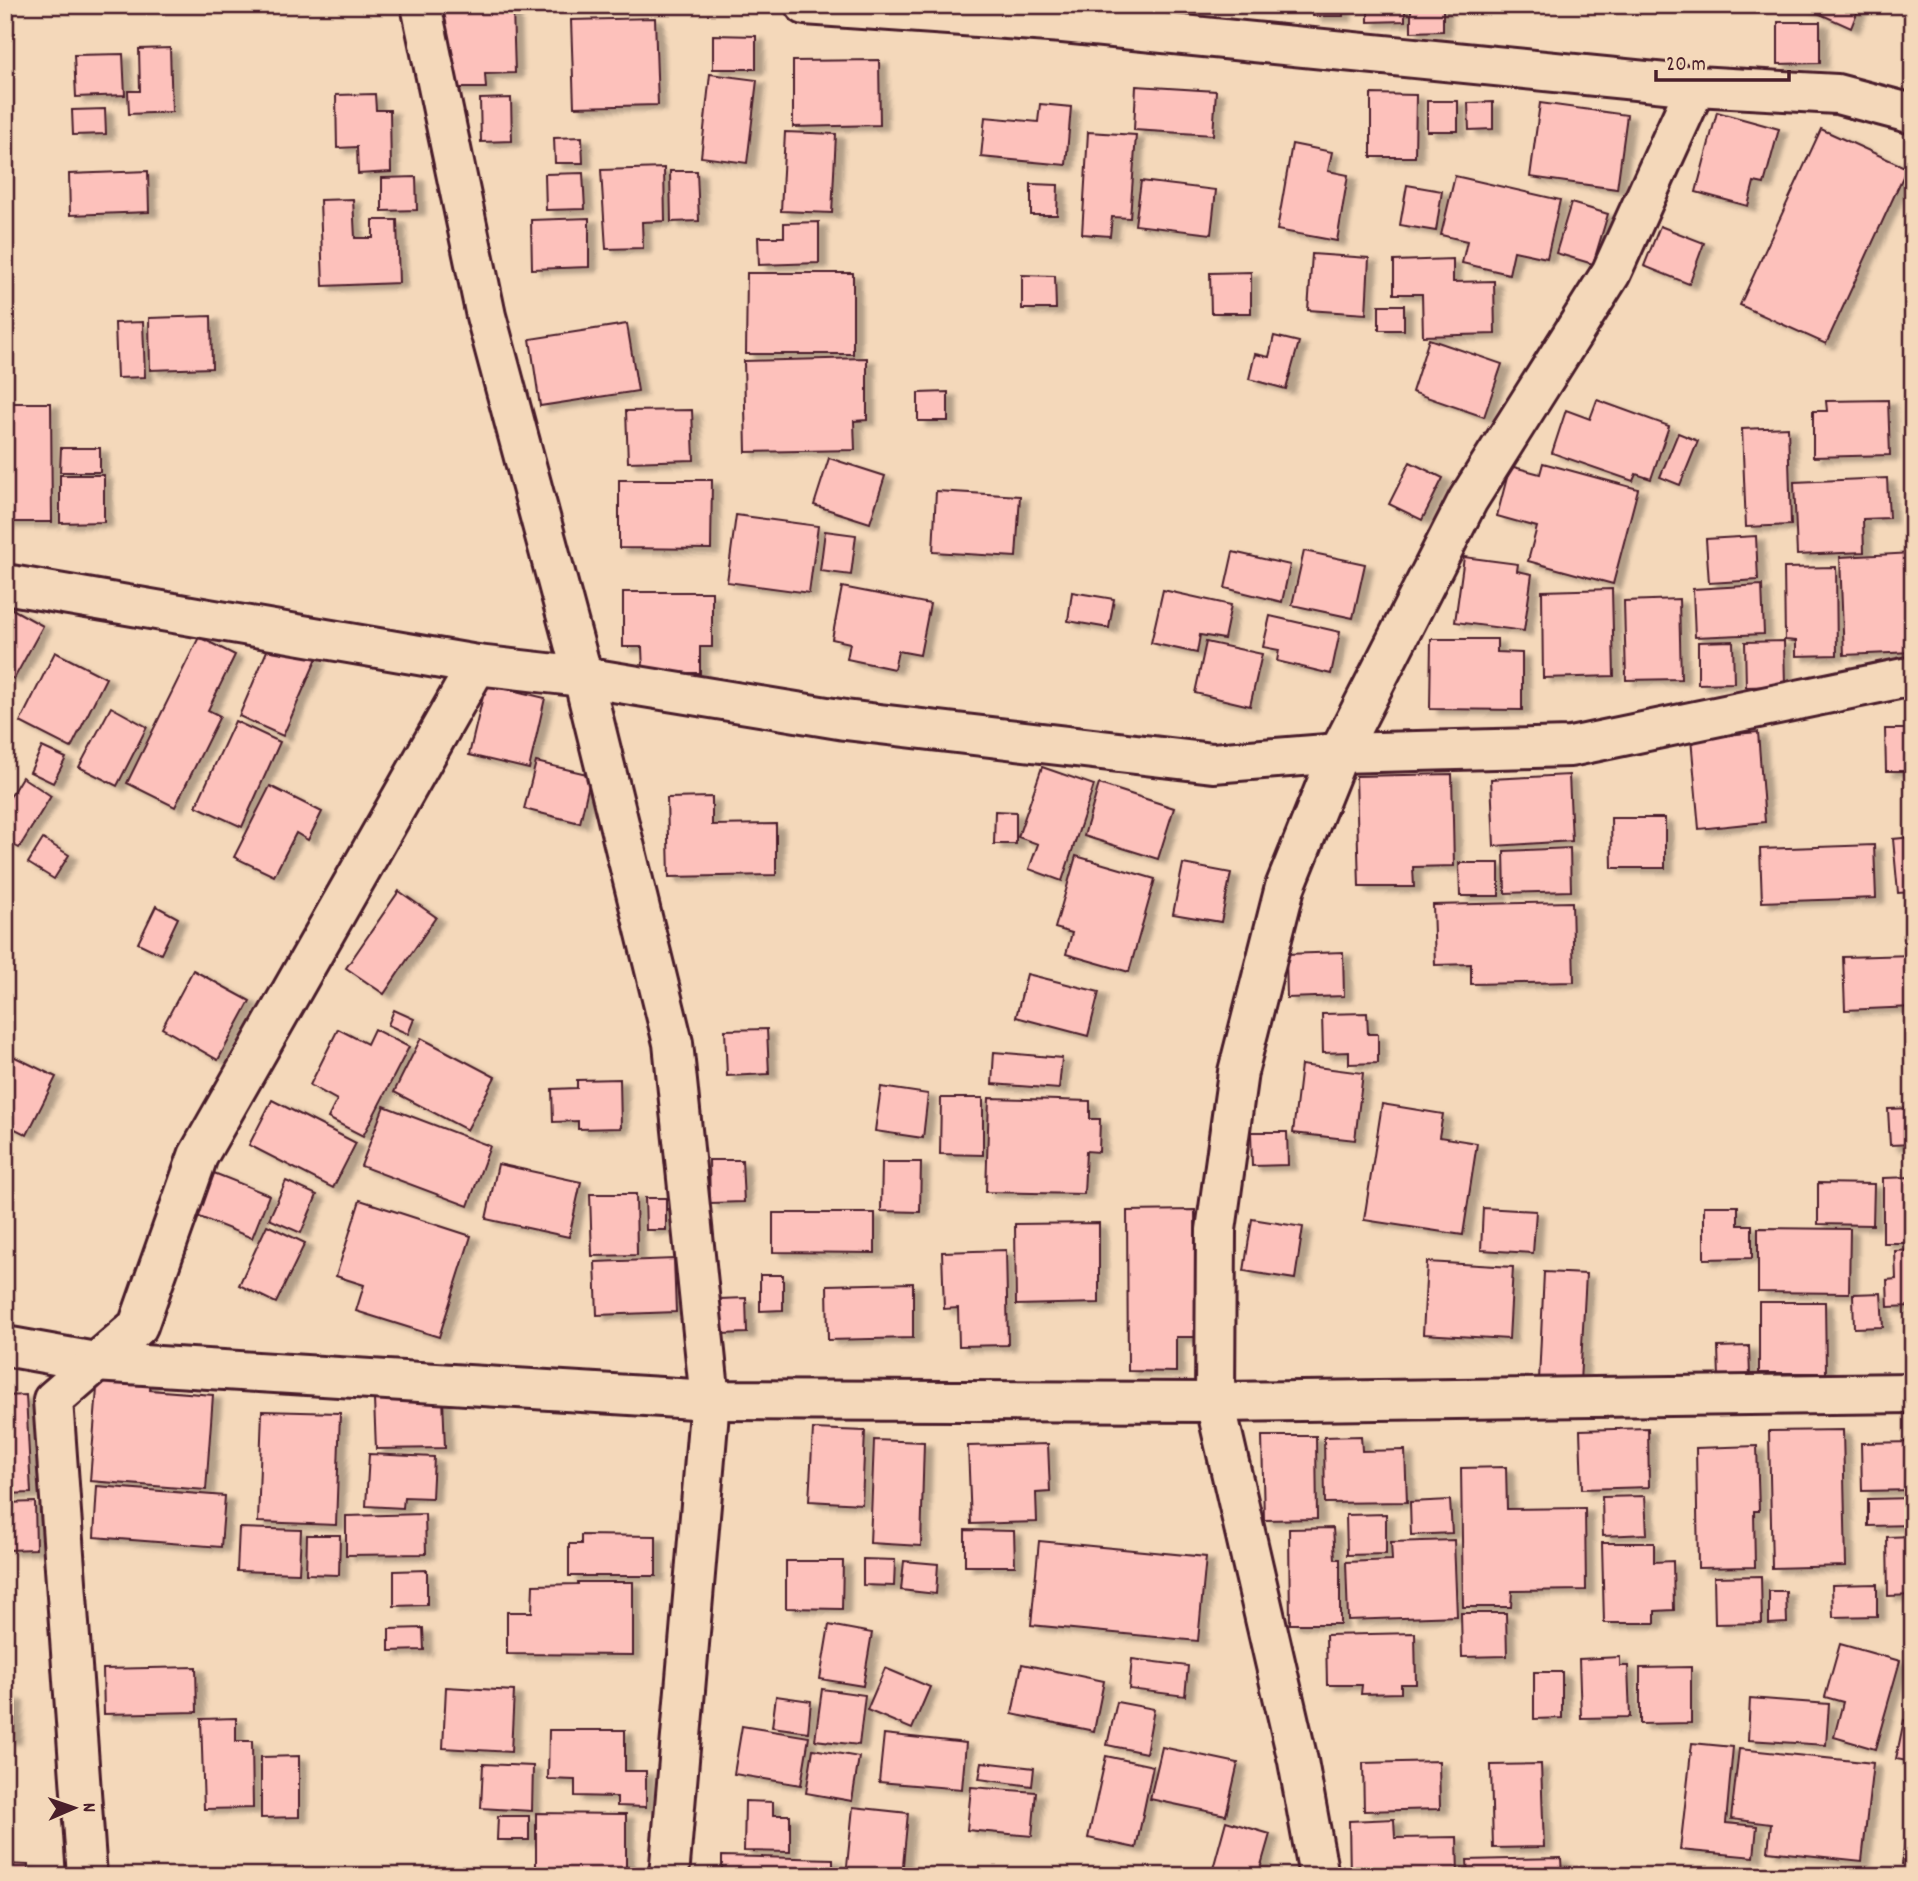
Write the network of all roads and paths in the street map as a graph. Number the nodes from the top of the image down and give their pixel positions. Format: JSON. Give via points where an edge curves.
{"nodes":[{"id":1,"x":421,"y":5,"type":"edge"},
{"id":2,"x":805,"y":5,"type":"edge"},
{"id":3,"x":1065,"y":14,"type":"edge"},
{"id":4,"x":1696,"y":86,"type":"junction"},
{"id":5,"x":1913,"y":114,"type":"edge"},
{"id":6,"x":5,"y":584,"type":"edge"},
{"id":7,"x":477,"y":665,"type":"junction"},
{"id":8,"x":1913,"y":676,"type":"edge"},
{"id":9,"x":583,"y":677,"type":"junction"},
{"id":10,"x":1339,"y":753,"type":"junction"},
{"id":11,"x":5,"y":1346,"type":"edge"},
{"id":12,"x":95,"y":1362,"type":"junction"},
{"id":13,"x":1913,"y":1393,"type":"edge"},
{"id":14,"x":710,"y":1400,"type":"junction"},
{"id":15,"x":1215,"y":1402,"type":"junction"},
{"id":16,"x":87,"y":1876,"type":"edge"},
{"id":17,"x":669,"y":1876,"type":"edge"},
{"id":18,"x":1319,"y":1876,"type":"edge"}],
"edges":[{"from":1,"to":9,"type":"street","via":[[486,316]]},
{"from":2,"to":3,"type":"street"},
{"from":3,"to":4,"type":"street"},
{"from":4,"to":5,"type":"street","via":[[1838,94]]},
{"from":4,"to":10,"type":"street","via":[[1611,273],[1468,500]]},
{"from":6,"to":7,"type":"street"},
{"from":7,"to":9,"type":"street"},
{"from":7,"to":12,"type":"street","via":[[198,1156],[138,1326]]},
{"from":8,"to":10,"type":"street","via":[[1570,747]]},
{"from":9,"to":10,"type":"street","via":[[845,720],[1213,763]]},
{"from":9,"to":14,"type":"street","via":[[673,1043]]},
{"from":10,"to":15,"type":"street","via":[[1285,887],[1238,1072],[1216,1230]]},
{"from":11,"to":12,"type":"street"},
{"from":12,"to":14,"type":"street"},
{"from":12,"to":16,"type":"street","via":[[53,1400]]},
{"from":13,"to":15,"type":"street"},
{"from":14,"to":15,"type":"street"},
{"from":14,"to":17,"type":"street"},
{"from":15,"to":18,"type":"street","via":[[1298,1761]]}]}
